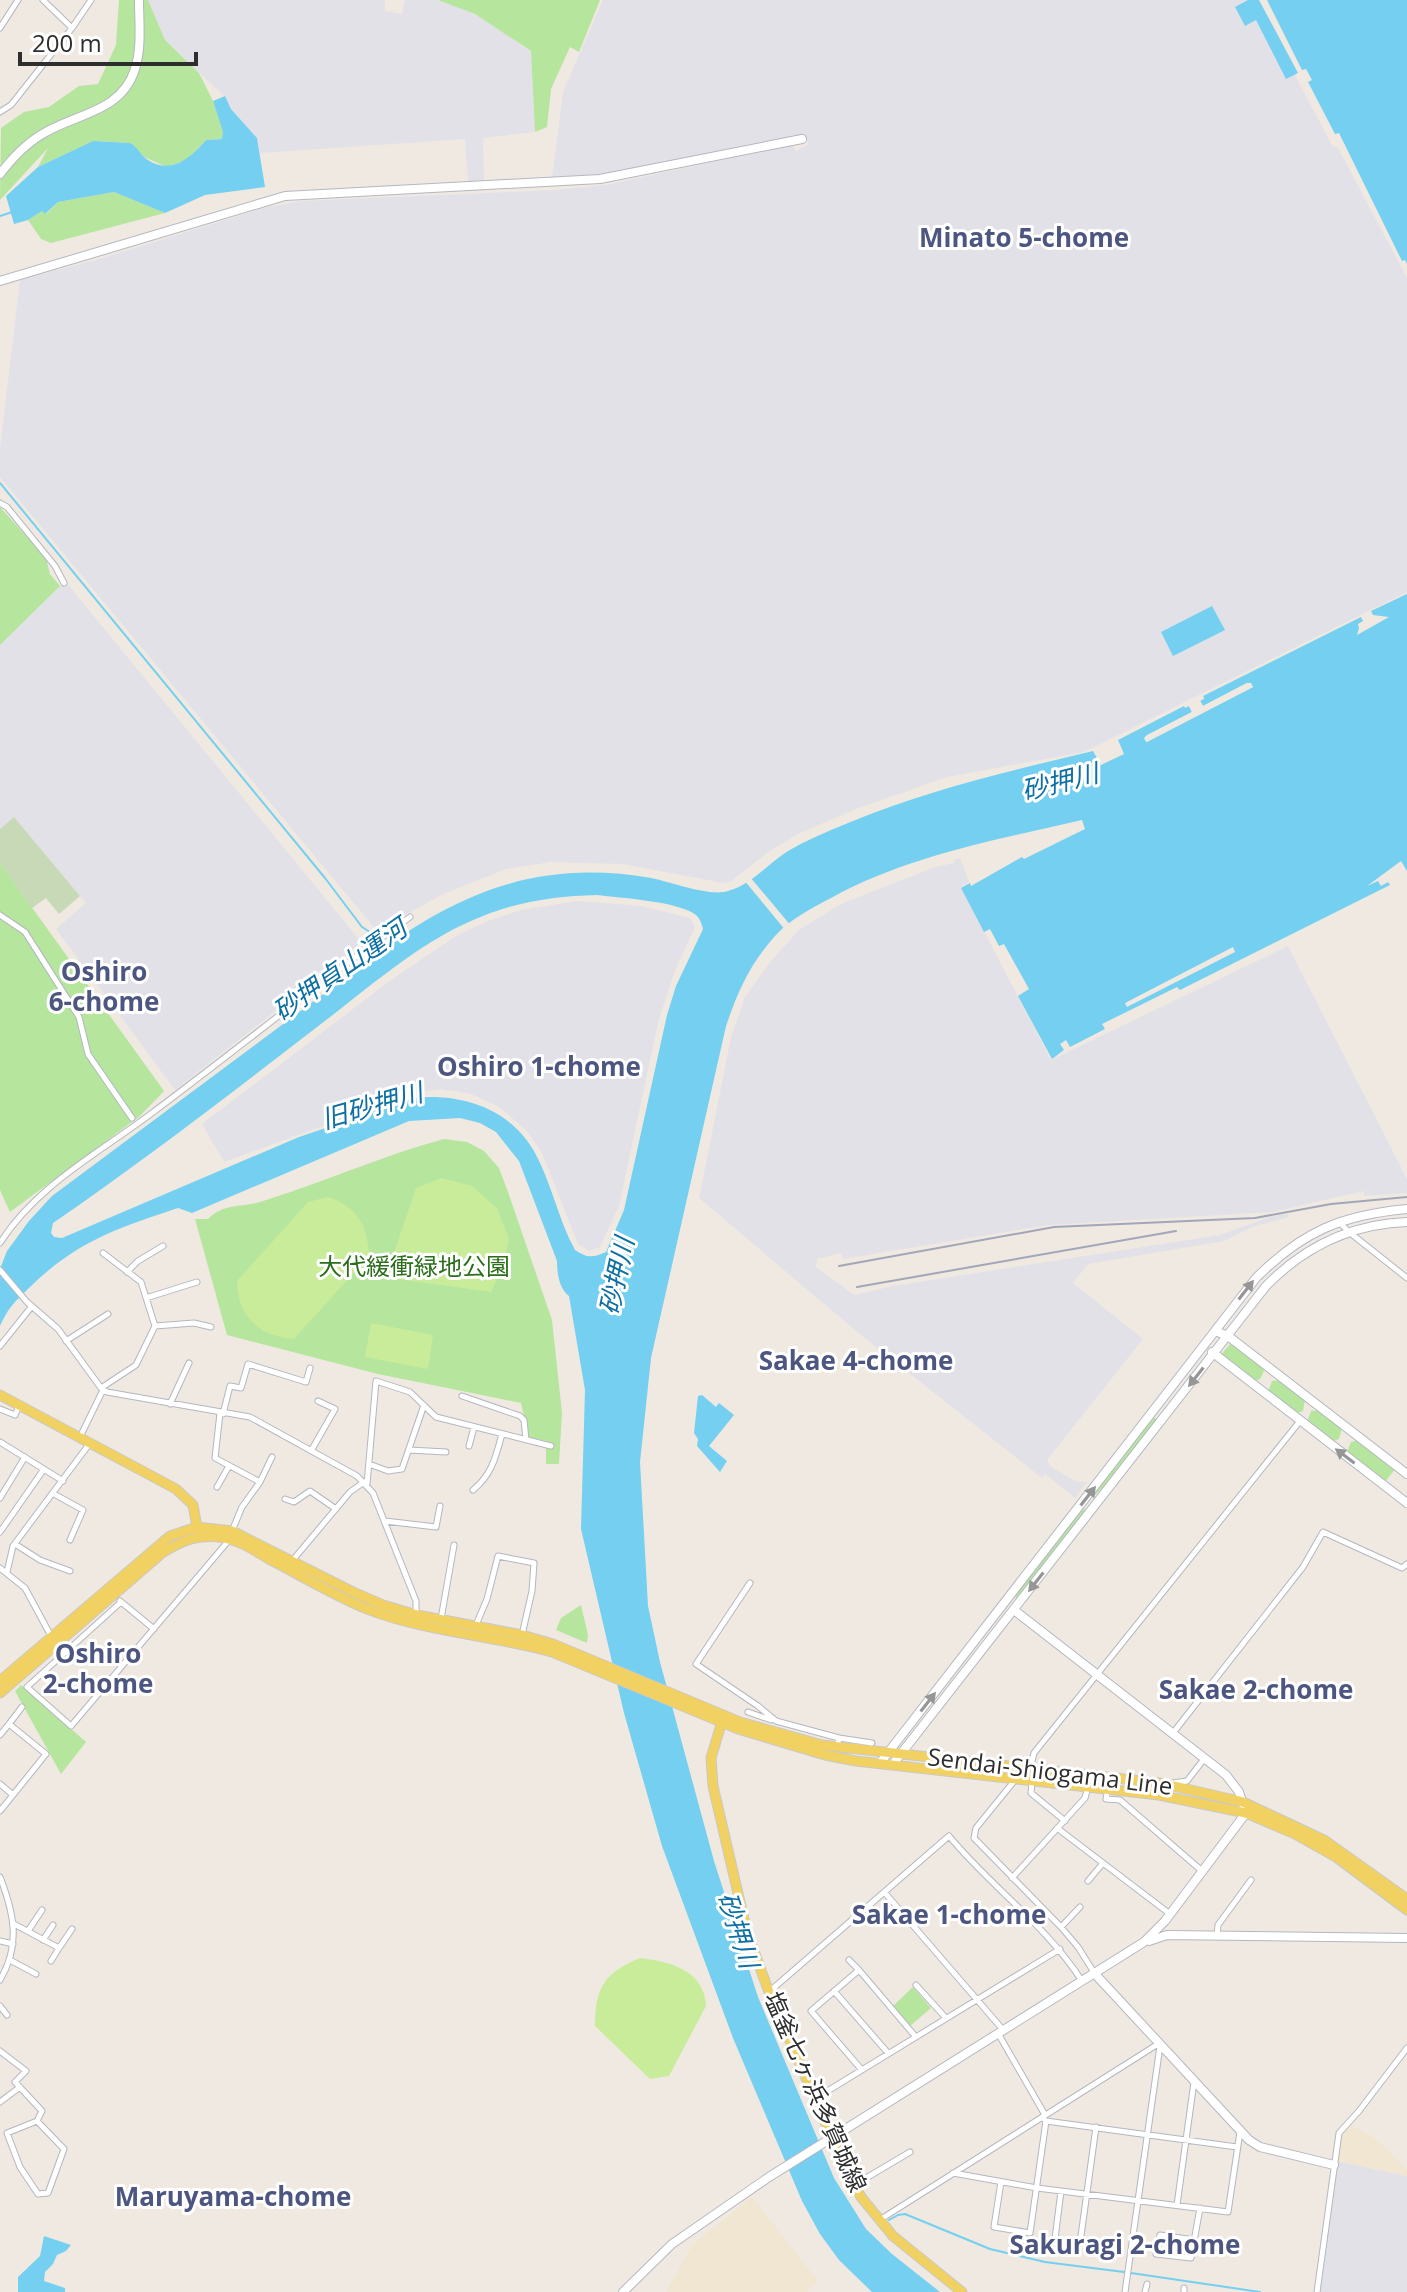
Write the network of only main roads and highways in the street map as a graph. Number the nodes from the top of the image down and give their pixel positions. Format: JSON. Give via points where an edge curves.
{"nodes":[{"id":1,"x":0,"y":1395,"type":"edge"},
{"id":2,"x":198,"y":1532,"type":"junction"},
{"id":3,"x":231,"y":1535,"type":"junction"},
{"id":4,"x":416,"y":1619,"type":"junction"},
{"id":5,"x":54,"y":1640,"type":"junction"},
{"id":6,"x":606,"y":1669,"type":"junction"},
{"id":7,"x":0,"y":1681,"type":"edge"},
{"id":8,"x":0,"y":1693,"type":"edge"},
{"id":9,"x":723,"y":1719,"type":"junction"},
{"id":10,"x":1032,"y":1775,"type":"junction"},
{"id":11,"x":1245,"y":1808,"type":"junction"},
{"id":12,"x":1407,"y":1899,"type":"edge"},
{"id":13,"x":1407,"y":1910,"type":"edge"},
{"id":14,"x":962,"y":2292,"type":"edge"}],
"edges":[{"from":1,"to":2,"type":"main road","via":[[182,1493],[193,1505]]},
{"from":2,"to":3,"type":"main road"},
{"from":2,"to":5,"type":"main road","via":[[162,1553],[117,1598]]},
{"from":2,"to":5,"type":"main road","via":[[170,1536]]},
{"from":3,"to":4,"type":"main road"},
{"from":3,"to":4,"type":"main road","via":[[345,1600]]},
{"from":4,"to":6,"type":"main road"},
{"from":4,"to":6,"type":"main road","via":[[522,1635]]},
{"from":5,"to":7,"type":"main road"},
{"from":5,"to":8,"type":"main road"},
{"from":6,"to":9,"type":"main road","name":"Sendai-Shiogama Line"},
{"from":9,"to":10,"type":"main road","name":"Sendai-Shiogama Line","via":[[793,1738]]},
{"from":9,"to":10,"type":"main road","name":"Sendai-Shiogama Line","via":[[795,1748],[856,1761],[1016,1779]]},
{"from":9,"to":14,"type":"main road","name":"塩釜七ヶ浜多賀城線","via":[[711,1758],[713,1786],[747,1932],[829,2139],[878,2221]]},
{"from":10,"to":11,"type":"main road","name":"Sendai-Shiogama Line"},
{"from":10,"to":11,"type":"main road","name":"Sendai-Shiogama Line","via":[[1160,1783]]},
{"from":11,"to":12,"type":"main road","name":"Sendai-Shiogama Line","via":[[1324,1840]]},
{"from":11,"to":13,"type":"main road","name":"Sendai-Shiogama Line","via":[[1336,1857]]}]}
